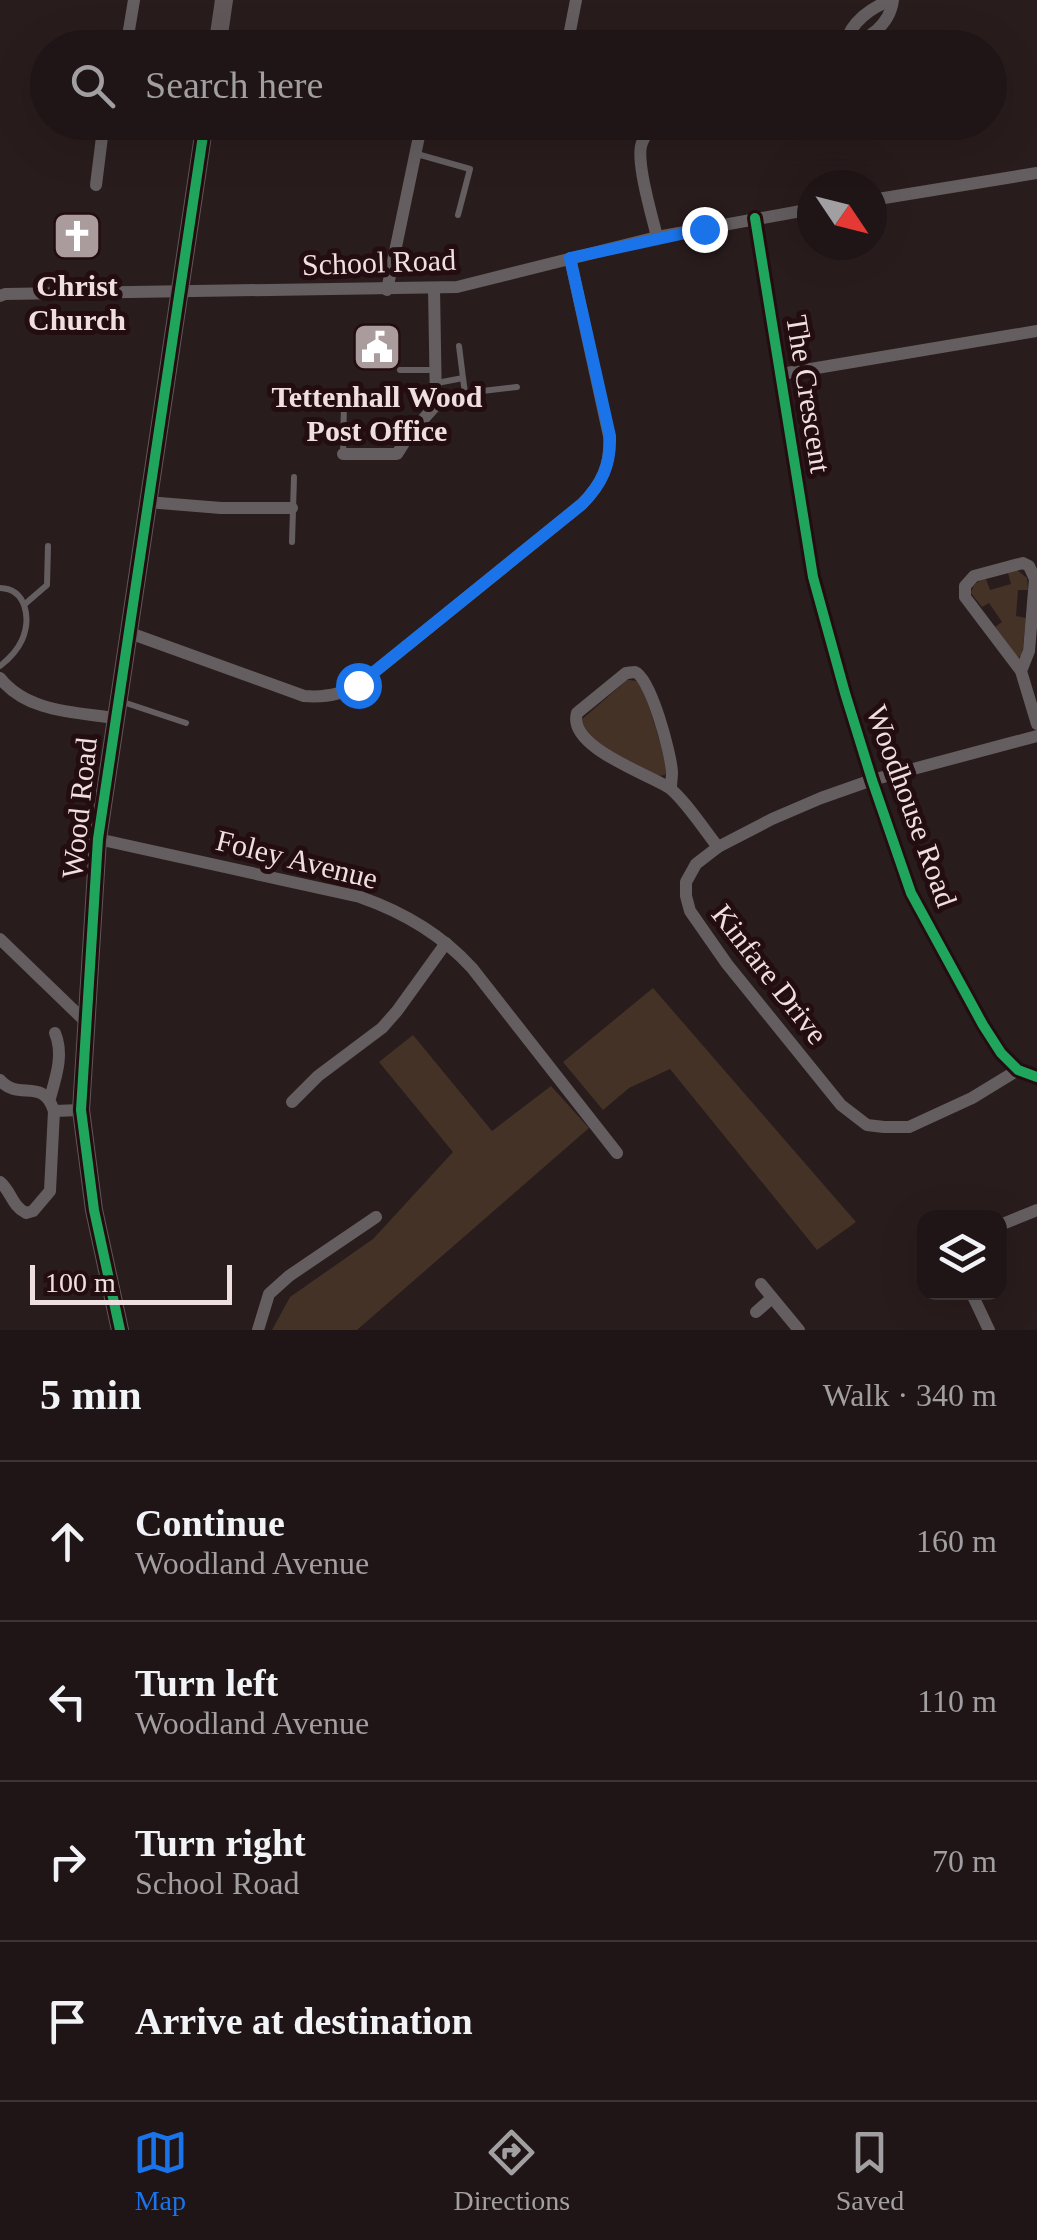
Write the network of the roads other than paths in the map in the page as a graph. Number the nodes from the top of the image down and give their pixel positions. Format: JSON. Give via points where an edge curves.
{"nodes":[{"id":1,"x":134,"y":0,"type":"edge"},
{"id":2,"x":224,"y":0,"type":"edge"},
{"id":3,"x":576,"y":0,"type":"edge"},
{"id":4,"x":892,"y":0,"type":"edge"},
{"id":5,"x":129,"y":30,"type":"edge"},
{"id":6,"x":220,"y":30,"type":"edge"},
{"id":7,"x":570,"y":30,"type":"edge"},
{"id":8,"x":874,"y":30,"type":"edge"},
{"id":9,"x":102,"y":140,"type":"edge"},
{"id":10,"x":202,"y":140,"type":"edge"},
{"id":11,"x":419,"y":140,"type":"edge"},
{"id":12,"x":645,"y":140,"type":"edge"},
{"id":13,"x":416,"y":154,"type":"junction"},
{"id":14,"x":1037,"y":173,"type":"edge"},
{"id":15,"x":96,"y":185,"type":"dead end"},
{"id":16,"x":887,"y":198,"type":"edge"},
{"id":17,"x":797,"y":212,"type":"edge"},
{"id":18,"x":458,"y":216,"type":"dead end"},
{"id":19,"x":755,"y":218,"type":"junction"},
{"id":20,"x":657,"y":237,"type":"junction"},
{"id":21,"x":570,"y":258,"type":"junction"},
{"id":22,"x":434,"y":288,"type":"junction"},
{"id":23,"x":386,"y":290,"type":"junction"},
{"id":24,"x":179,"y":292,"type":"junction"},
{"id":25,"x":0,"y":296,"type":"edge"},
{"id":26,"x":1037,"y":331,"type":"edge"},
{"id":27,"x":459,"y":346,"type":"dead end"},
{"id":28,"x":400,"y":370,"type":"dead end"},
{"id":29,"x":781,"y":374,"type":"junction"},
{"id":30,"x":435,"y":376,"type":"junction"},
{"id":31,"x":463,"y":378,"type":"junction"},
{"id":32,"x":517,"y":386,"type":"dead end"},
{"id":33,"x":344,"y":402,"type":"dead end"},
{"id":34,"x":343,"y":454,"type":"joint"},
{"id":35,"x":294,"y":477,"type":"dead end"},
{"id":36,"x":147,"y":502,"type":"junction"},
{"id":37,"x":292,"y":508,"type":"junction"},
{"id":38,"x":292,"y":542,"type":"dead end"},
{"id":39,"x":48,"y":546,"type":"dead end"},
{"id":40,"x":813,"y":577,"type":"joint"},
{"id":41,"x":0,"y":588,"type":"edge"},
{"id":42,"x":24,"y":605,"type":"junction"},
{"id":43,"x":128,"y":632,"type":"junction"},
{"id":44,"x":0,"y":666,"type":"edge"},
{"id":45,"x":1021,"y":671,"type":"junction"},
{"id":46,"x":0,"y":678,"type":"edge"},
{"id":47,"x":116,"y":709,"type":"junction"},
{"id":48,"x":186,"y":723,"type":"dead end"},
{"id":49,"x":1037,"y":724,"type":"edge"},
{"id":50,"x":1037,"y":736,"type":"edge"},
{"id":51,"x":872,"y":780,"type":"junction"},
{"id":52,"x":670,"y":788,"type":"junction"},
{"id":53,"x":98,"y":839,"type":"junction"},
{"id":54,"x":718,"y":847,"type":"junction"},
{"id":55,"x":0,"y":939,"type":"edge"},
{"id":56,"x":446,"y":942,"type":"junction"},
{"id":57,"x":87,"y":1023,"type":"junction"},
{"id":58,"x":55,"y":1032,"type":"dead end"},
{"id":59,"x":1018,"y":1070,"type":"junction"},
{"id":60,"x":1037,"y":1078,"type":"edge"},
{"id":61,"x":0,"y":1080,"type":"edge"},
{"id":62,"x":292,"y":1102,"type":"dead end"},
{"id":63,"x":52,"y":1105,"type":"junction"},
{"id":64,"x":80,"y":1110,"type":"junction"},
{"id":65,"x":617,"y":1153,"type":"dead end"},
{"id":66,"x":0,"y":1182,"type":"edge"},
{"id":67,"x":1037,"y":1210,"type":"edge"},
{"id":68,"x":376,"y":1216,"type":"dead end"},
{"id":69,"x":1007,"y":1222,"type":"edge"},
{"id":70,"x":761,"y":1284,"type":"dead end"},
{"id":71,"x":772,"y":1298,"type":"junction"},
{"id":72,"x":975,"y":1300,"type":"edge"},
{"id":73,"x":756,"y":1312,"type":"dead end"},
{"id":74,"x":120,"y":1330,"type":"edge"},
{"id":75,"x":258,"y":1330,"type":"edge"},
{"id":76,"x":800,"y":1330,"type":"edge"},
{"id":77,"x":989,"y":1330,"type":"edge"}],
"edges":[{"from":1,"to":5,"type":"street"},
{"from":2,"to":6,"type":"street"},
{"from":3,"to":7,"type":"street"},
{"from":4,"to":8,"type":"street","via":[[891,14]]},
{"from":9,"to":15,"type":"street"},
{"from":10,"to":24,"type":"street","name":"Wood Road"},
{"from":11,"to":13,"type":"street"},
{"from":12,"to":20,"type":"street","via":[[640,154]]},
{"from":13,"to":18,"type":"lane","via":[[470,169]]},
{"from":13,"to":23,"type":"street"},
{"from":14,"to":16,"type":"street"},
{"from":17,"to":19,"type":"street","name":"School Road"},
{"from":19,"to":20,"type":"street","name":"School Road"},
{"from":19,"to":29,"type":"street","name":"The Crescent"},
{"from":20,"to":21,"type":"street","name":"School Road"},
{"from":21,"to":22,"type":"street","name":"School Road"},
{"from":21,"to":43,"type":"street","via":[[610,436],[603,478],[582,504],[348,690],[304,696]]},
{"from":22,"to":23,"type":"street","name":"School Road"},
{"from":22,"to":30,"type":"street"},
{"from":23,"to":24,"type":"street","name":"School Road"},
{"from":24,"to":25,"type":"street","name":"School Road"},
{"from":24,"to":36,"type":"street","name":"Wood Road"},
{"from":26,"to":29,"type":"street","name":"The Crescent"},
{"from":27,"to":31,"type":"lane"},
{"from":28,"to":30,"type":"lane"},
{"from":29,"to":40,"type":"street","name":"The Crescent"},
{"from":30,"to":31,"type":"lane"},
{"from":30,"to":34,"type":"street","via":[[436,405],[397,454]]},
{"from":31,"to":32,"type":"lane","via":[[465,393]]},
{"from":33,"to":34,"type":"lane"},
{"from":35,"to":37,"type":"lane"},
{"from":36,"to":37,"type":"street"},
{"from":36,"to":43,"type":"street","name":"Wood Road"},
{"from":37,"to":38,"type":"lane"},
{"from":39,"to":42,"type":"lane","via":[[48,586]]},
{"from":40,"to":51,"type":"street","name":"Woodhouse Road"},
{"from":41,"to":42,"type":"lane","via":[[10,588]]},
{"from":42,"to":44,"type":"lane","via":[[23,638]]},
{"from":43,"to":47,"type":"street","name":"Wood Road"},
{"from":45,"to":45,"type":"street","via":[[965,597],[965,586],[974,576],[1023,564],[1035,579],[1029,652]]},
{"from":45,"to":49,"type":"street"},
{"from":46,"to":47,"type":"street","via":[[42,706]]},
{"from":47,"to":48,"type":"lane"},
{"from":47,"to":53,"type":"street","name":"Wood Road"},
{"from":50,"to":51,"type":"street","name":"Kinfare Drive"},
{"from":51,"to":54,"type":"street","name":"Kinfare Drive"},
{"from":51,"to":59,"type":"street","name":"Woodhouse Road","via":[[911,893],[982,1025]]},
{"from":52,"to":52,"type":"street","via":[[610,757],[576,726],[577,713],[626,673],[646,683],[668,750]]},
{"from":52,"to":54,"type":"street"},
{"from":53,"to":56,"type":"street","name":"Foley Avenue","via":[[360,897]]},
{"from":53,"to":57,"type":"street","name":"Wood Road"},
{"from":54,"to":59,"type":"street","name":"Kinfare Drive","via":[[686,882],[690,911],[853,1116],[866,1125],[909,1127]]},
{"from":55,"to":57,"type":"street"},
{"from":56,"to":62,"type":"street","via":[[398,1012]]},
{"from":56,"to":65,"type":"street","name":"Foley Avenue"},
{"from":57,"to":64,"type":"street","name":"Wood Road"},
{"from":58,"to":63,"type":"street","via":[[59,1069]]},
{"from":59,"to":60,"type":"street","name":"Woodhouse Road"},
{"from":61,"to":63,"type":"street","via":[[13,1090],[37,1090]]},
{"from":63,"to":64,"type":"street"},
{"from":63,"to":66,"type":"street","via":[[50,1192],[26,1212]]},
{"from":64,"to":74,"type":"street","name":"Wood Road"},
{"from":67,"to":69,"type":"street"},
{"from":68,"to":75,"type":"street","via":[[269,1294]]},
{"from":70,"to":71,"type":"street"},
{"from":71,"to":73,"type":"street"},
{"from":71,"to":76,"type":"street"},
{"from":72,"to":77,"type":"street"}]}
